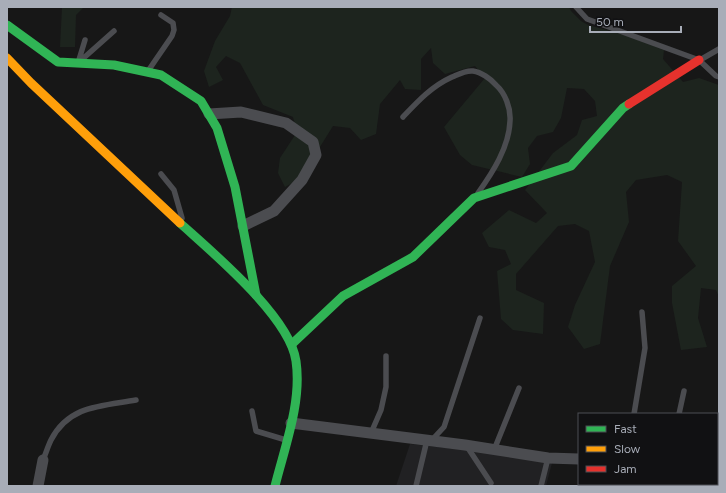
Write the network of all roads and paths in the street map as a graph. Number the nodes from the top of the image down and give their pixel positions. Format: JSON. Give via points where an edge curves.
{"nodes":[{"id":1,"x":576,"y":7,"type":"edge"},
{"id":2,"x":161,"y":15,"type":"dead end"},
{"id":3,"x":7,"y":25,"type":"edge"},
{"id":4,"x":114,"y":31,"type":"dead end"},
{"id":5,"x":86,"y":40,"type":"dead end"},
{"id":6,"x":719,"y":49,"type":"edge"},
{"id":7,"x":7,"y":58,"type":"edge"},
{"id":8,"x":699,"y":60,"type":"junction"},
{"id":9,"x":78,"y":63,"type":"junction"},
{"id":10,"x":148,"y":72,"type":"junction"},
{"id":11,"x":719,"y":77,"type":"edge"},
{"id":12,"x":209,"y":114,"type":"junction"},
{"id":13,"x":403,"y":117,"type":"dead end"},
{"id":14,"x":162,"y":174,"type":"dead end"},
{"id":15,"x":474,"y":198,"type":"junction"},
{"id":16,"x":243,"y":226,"type":"junction"},
{"id":17,"x":185,"y":227,"type":"junction"},
{"id":18,"x":256,"y":295,"type":"junction"},
{"id":19,"x":642,"y":312,"type":"dead end"},
{"id":20,"x":480,"y":318,"type":"dead end"},
{"id":21,"x":292,"y":344,"type":"junction"},
{"id":22,"x":386,"y":356,"type":"dead end"},
{"id":23,"x":519,"y":388,"type":"dead end"},
{"id":24,"x":684,"y":391,"type":"dead end"},
{"id":25,"x":136,"y":400,"type":"dead end"},
{"id":26,"x":252,"y":411,"type":"dead end"},
{"id":27,"x":634,"y":413,"type":"edge"},
{"id":28,"x":679,"y":413,"type":"edge"},
{"id":29,"x":291,"y":423,"type":"junction"},
{"id":30,"x":371,"y":434,"type":"junction"},
{"id":31,"x":286,"y":440,"type":"junction"},
{"id":32,"x":429,"y":441,"type":"junction"},
{"id":33,"x":465,"y":445,"type":"junction"},
{"id":34,"x":494,"y":450,"type":"junction"},
{"id":35,"x":548,"y":458,"type":"junction"},
{"id":36,"x":578,"y":459,"type":"edge"},
{"id":37,"x":43,"y":460,"type":"joint"},
{"id":38,"x":491,"y":483,"type":"dead end"},
{"id":39,"x":38,"y":486,"type":"edge"},
{"id":40,"x":275,"y":486,"type":"edge"},
{"id":41,"x":416,"y":486,"type":"edge"},
{"id":42,"x":541,"y":486,"type":"edge"}],
"edges":[{"from":1,"to":8,"type":"lane","via":[[587,19]]},
{"from":2,"to":10,"type":"lane","via":[[173,24],[174,30]]},
{"from":3,"to":9,"type":"street","via":[[58,62]]},
{"from":4,"to":9,"type":"lane"},
{"from":5,"to":9,"type":"lane"},
{"from":6,"to":8,"type":"lane"},
{"from":7,"to":17,"type":"street"},
{"from":8,"to":11,"type":"lane"},
{"from":8,"to":15,"type":"street","via":[[623,108],[571,166]]},
{"from":9,"to":10,"type":"street","via":[[114,65]]},
{"from":10,"to":12,"type":"street","via":[[161,75],[201,101]]},
{"from":12,"to":16,"type":"street","via":[[217,128],[235,187]]},
{"from":12,"to":16,"type":"street","via":[[241,112],[286,123],[313,142],[316,156],[302,180],[274,211]]},
{"from":13,"to":15,"type":"lane","via":[[422,96],[440,82],[461,72],[474,71],[490,79],[500,88],[509,106],[507,138],[496,167]]},
{"from":14,"to":17,"type":"lane","via":[[174,190]]},
{"from":15,"to":21,"type":"street","via":[[413,257],[343,296]]},
{"from":16,"to":18,"type":"street"},
{"from":17,"to":18,"type":"street"},
{"from":18,"to":21,"type":"street"},
{"from":19,"to":27,"type":"lane","via":[[645,348]]},
{"from":20,"to":32,"type":"lane","via":[[444,427]]},
{"from":21,"to":29,"type":"street","via":[[298,367]]},
{"from":22,"to":30,"type":"lane","via":[[386,387],[381,410]]},
{"from":23,"to":34,"type":"lane"},
{"from":24,"to":28,"type":"lane"},
{"from":25,"to":37,"type":"lane","via":[[75,413],[56,431]]},
{"from":26,"to":31,"type":"lane","via":[[256,431]]},
{"from":29,"to":30,"type":"street"},
{"from":29,"to":31,"type":"street"},
{"from":30,"to":32,"type":"street"},
{"from":31,"to":40,"type":"street"},
{"from":32,"to":33,"type":"street"},
{"from":32,"to":41,"type":"lane"},
{"from":33,"to":34,"type":"street"},
{"from":33,"to":38,"type":"lane"},
{"from":34,"to":35,"type":"street"},
{"from":35,"to":36,"type":"street"},
{"from":35,"to":42,"type":"lane"},
{"from":37,"to":39,"type":"street"}]}
